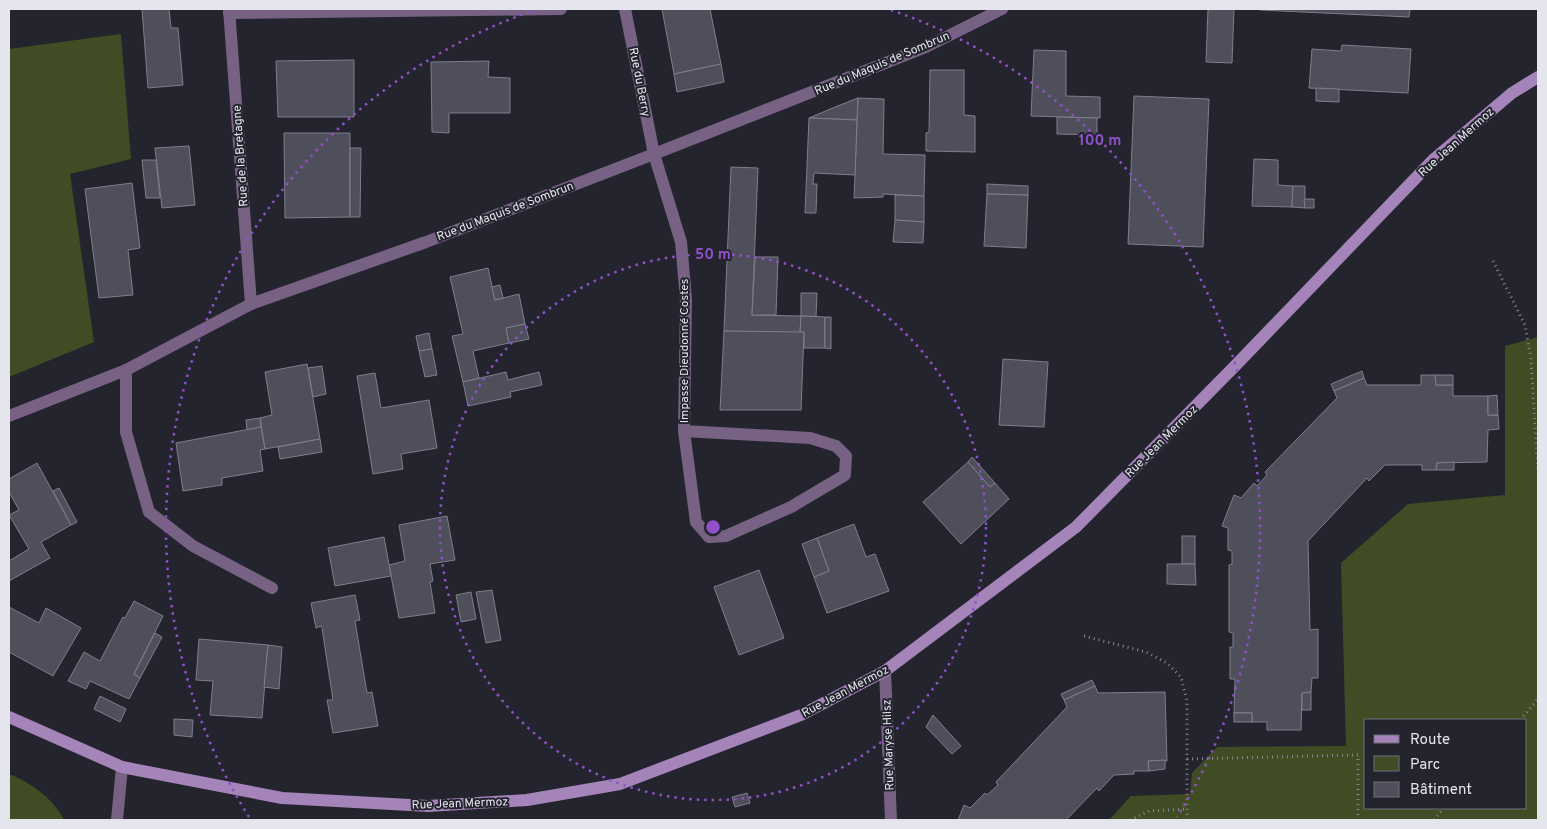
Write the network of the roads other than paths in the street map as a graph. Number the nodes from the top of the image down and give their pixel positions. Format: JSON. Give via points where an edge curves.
{"nodes":[{"id":1,"x":561,"y":9,"type":"edge"},
{"id":2,"x":626,"y":9,"type":"edge"},
{"id":3,"x":1002,"y":9,"type":"edge"},
{"id":4,"x":229,"y":11,"type":"edge"},
{"id":5,"x":1538,"y":77,"type":"edge"},
{"id":6,"x":654,"y":154,"type":"junction"},
{"id":7,"x":251,"y":304,"type":"junction"},
{"id":8,"x":126,"y":370,"type":"junction"},
{"id":9,"x":9,"y":416,"type":"edge"},
{"id":10,"x":684,"y":431,"type":"junction"},
{"id":11,"x":272,"y":588,"type":"dead end"},
{"id":12,"x":885,"y":671,"type":"junction"},
{"id":13,"x":9,"y":717,"type":"edge"},
{"id":14,"x":122,"y":767,"type":"junction"},
{"id":15,"x":117,"y":820,"type":"edge"},
{"id":16,"x":891,"y":820,"type":"edge"}],
"edges":[{"from":1,"to":4,"type":"street"},
{"from":2,"to":6,"type":"street","name":"Rue du Berry"},
{"from":3,"to":6,"type":"street","name":"Rue du Maquis de Sombrun","via":[[926,47]]},
{"from":4,"to":7,"type":"street","name":"Rue de la Bretagne"},
{"from":5,"to":12,"type":"main road","name":"Rue Jean Mermoz","via":[[1512,93],[1434,159],[1076,527]]},
{"from":6,"to":7,"type":"street","name":"Rue du Maquis de Sombrun","via":[[426,242]]},
{"from":6,"to":10,"type":"street","name":"Impasse Dieudonné Costes","via":[[681,242],[686,299]]},
{"from":7,"to":8,"type":"street","name":"Rue du Maquis de Sombrun"},
{"from":8,"to":9,"type":"street","name":"Rue du Maquis de Sombrun"},
{"from":8,"to":11,"type":"street","via":[[126,432],[149,512],[193,546]]},
{"from":10,"to":10,"type":"street","name":"Impasse Dieudonné Costes","via":[[810,438],[836,446],[846,456],[845,475],[783,510],[726,536],[710,537],[696,522]]},
{"from":12,"to":14,"type":"main road","name":"Rue Jean Mermoz","via":[[801,715],[620,784],[527,800],[428,806],[282,798]]},
{"from":12,"to":16,"type":"street","name":"Rue Maryse Hilsz"},
{"from":13,"to":14,"type":"main road","name":"Rue Jean Mermoz"},
{"from":14,"to":15,"type":"street"}]}
